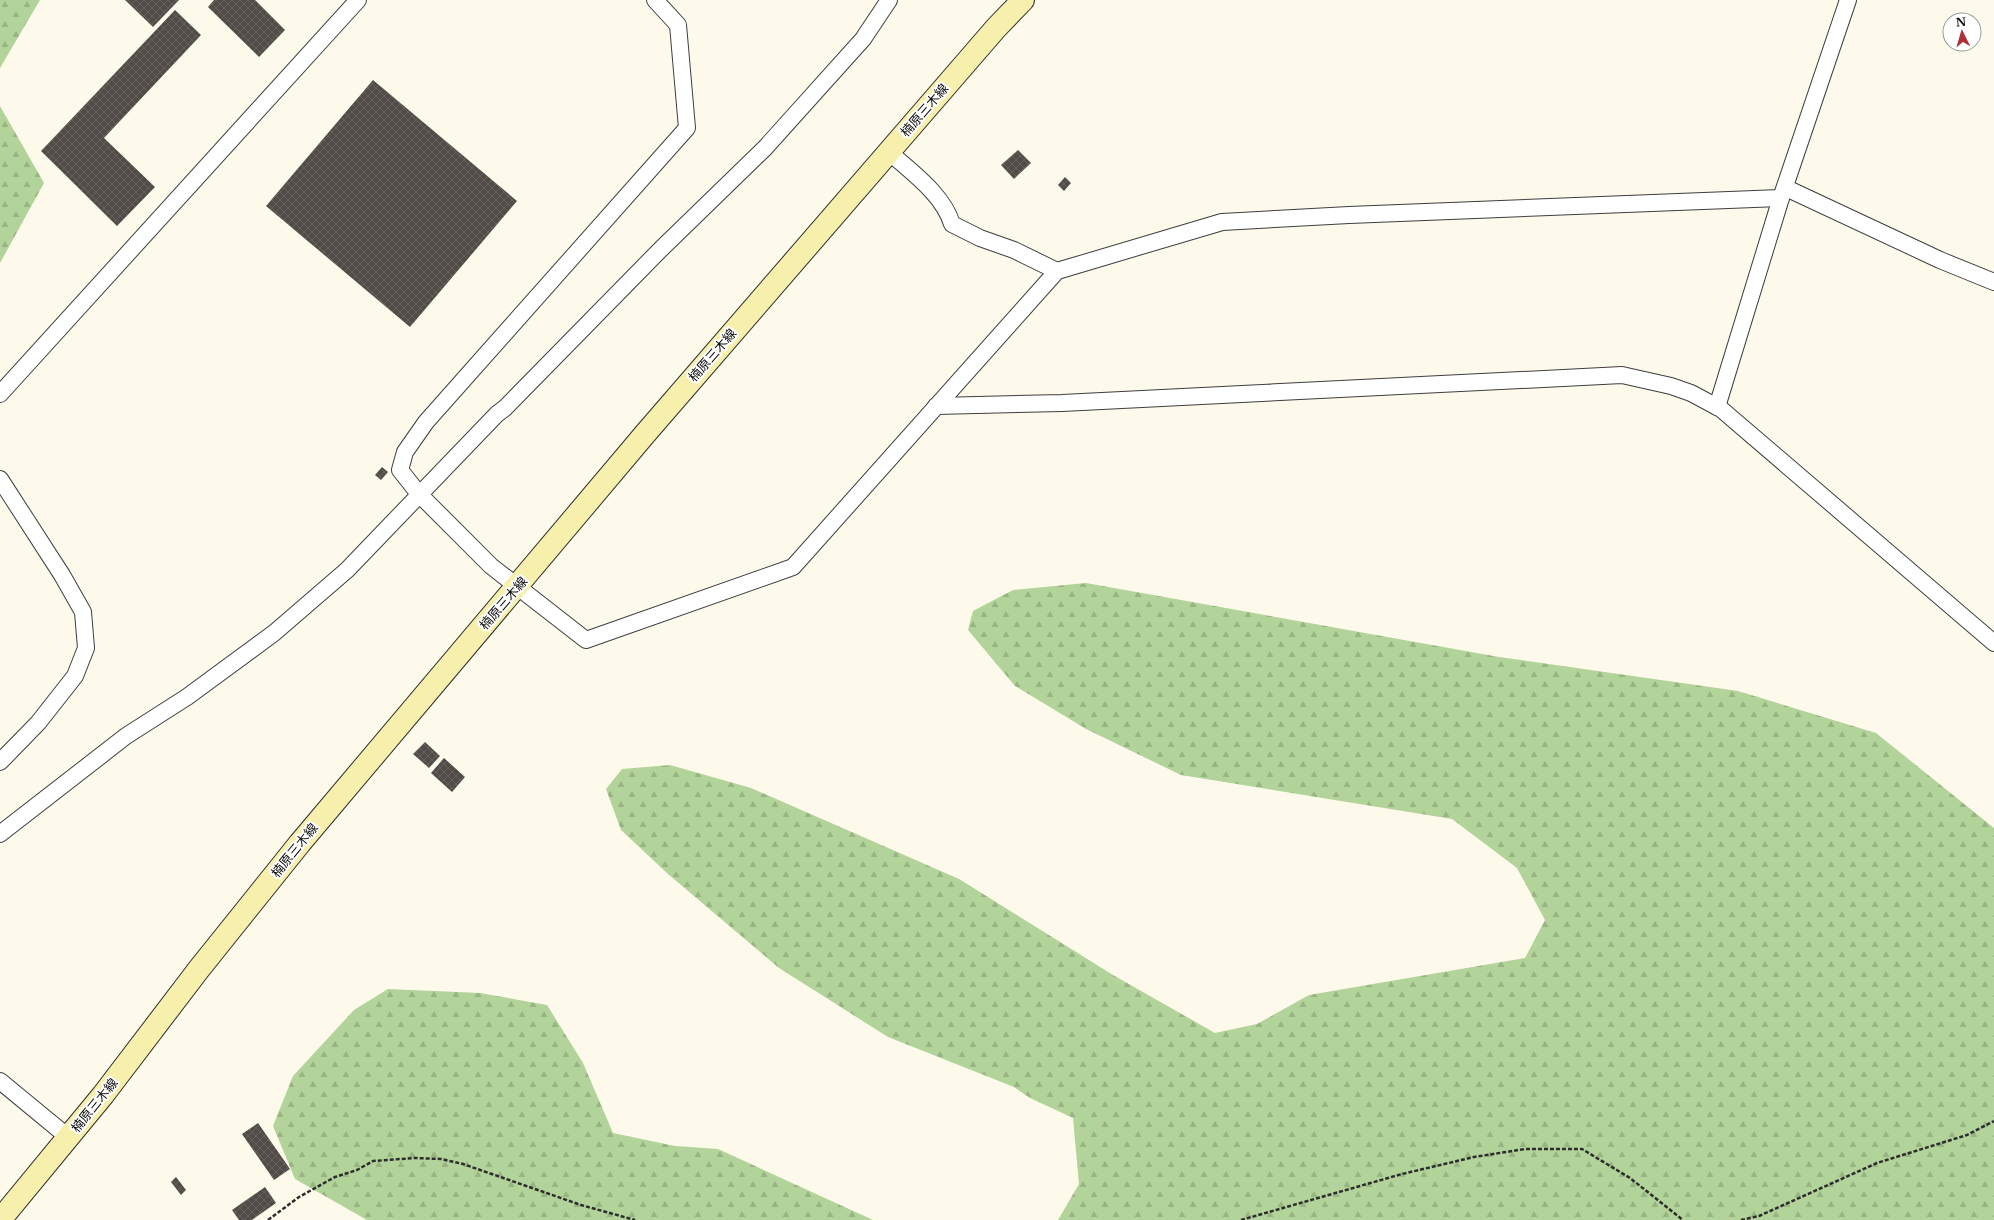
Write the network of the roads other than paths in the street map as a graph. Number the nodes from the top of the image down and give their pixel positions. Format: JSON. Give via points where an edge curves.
{"nodes":[{"id":1,"x":358,"y":0,"type":"edge"},
{"id":2,"x":654,"y":0,"type":"edge"},
{"id":3,"x":889,"y":0,"type":"edge"},
{"id":4,"x":1023,"y":0,"type":"edge"},
{"id":5,"x":1848,"y":0,"type":"edge"},
{"id":6,"x":888,"y":150,"type":"junction"},
{"id":7,"x":1783,"y":193,"type":"junction"},
{"id":8,"x":1057,"y":271,"type":"junction"},
{"id":9,"x":1994,"y":282,"type":"edge"},
{"id":10,"x":0,"y":394,"type":"edge"},
{"id":11,"x":936,"y":406,"type":"junction"},
{"id":12,"x":1717,"y":408,"type":"junction"},
{"id":13,"x":0,"y":479,"type":"edge"},
{"id":14,"x":419,"y":494,"type":"junction"},
{"id":15,"x":517,"y":586,"type":"junction"},
{"id":16,"x":1994,"y":643,"type":"edge"},
{"id":17,"x":0,"y":762,"type":"edge"},
{"id":18,"x":0,"y":834,"type":"edge"},
{"id":19,"x":0,"y":1081,"type":"edge"},
{"id":20,"x":68,"y":1137,"type":"junction"},
{"id":21,"x":0,"y":1220,"type":"edge"}],
"edges":[{"from":1,"to":10,"type":"street"},
{"from":2,"to":14,"type":"street","via":[[678,26],[687,128],[426,422],[405,452],[400,470]]},
{"from":3,"to":14,"type":"street","via":[[863,39],[765,148],[661,249]]},
{"from":4,"to":6,"type":"main road","name":"楠原三木線"},
{"from":5,"to":7,"type":"street"},
{"from":6,"to":8,"type":"street","via":[[926,186],[948,212],[952,224]]},
{"from":6,"to":15,"type":"main road","name":"楠原三木線"},
{"from":7,"to":8,"type":"street","via":[[1222,222]]},
{"from":7,"to":9,"type":"street"},
{"from":7,"to":12,"type":"street"},
{"from":8,"to":11,"type":"street"},
{"from":11,"to":12,"type":"street","via":[[1062,403],[1622,375],[1671,386]]},
{"from":11,"to":15,"type":"street","via":[[793,567],[586,640]]},
{"from":12,"to":16,"type":"street"},
{"from":13,"to":17,"type":"street","via":[[83,612],[86,648],[75,676],[38,723]]},
{"from":14,"to":15,"type":"street","via":[[492,566]]},
{"from":14,"to":18,"type":"street","via":[[347,570],[274,633],[187,697],[126,736]]},
{"from":15,"to":20,"type":"main road","name":"楠原三木線","via":[[295,848]]},
{"from":19,"to":20,"type":"street"},
{"from":20,"to":21,"type":"main road","name":"楠原三木線"}]}
